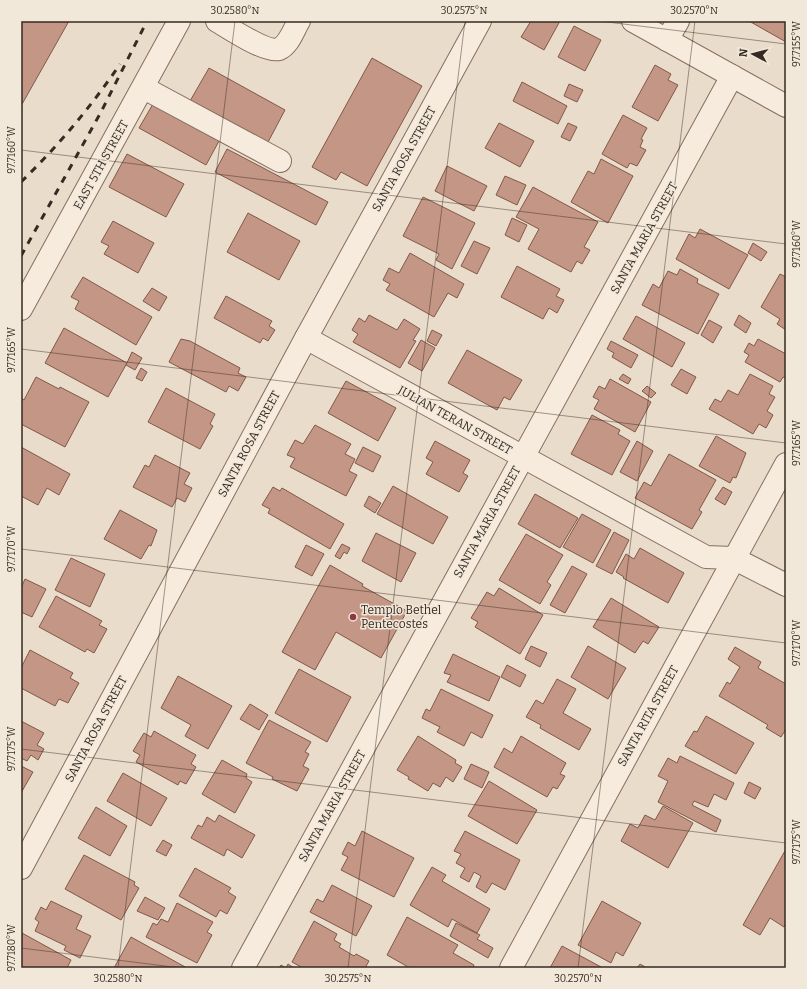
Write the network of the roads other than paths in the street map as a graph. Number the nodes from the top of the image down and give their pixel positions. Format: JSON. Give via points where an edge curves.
{"nodes":[{"id":1,"x":179,"y":21,"type":"edge"},
{"id":2,"x":217,"y":21,"type":"edge"},
{"id":3,"x":299,"y":21,"type":"edge"},
{"id":4,"x":480,"y":21,"type":"edge"},
{"id":5,"x":633,"y":21,"type":"edge"},
{"id":6,"x":678,"y":21,"type":"edge"},
{"id":7,"x":667,"y":40,"type":"junction"},
{"id":8,"x":732,"y":76,"type":"junction"},
{"id":9,"x":144,"y":88,"type":"junction"},
{"id":10,"x":786,"y":106,"type":"edge"},
{"id":11,"x":280,"y":161,"type":"dead end"},
{"id":12,"x":21,"y":309,"type":"edge"},
{"id":13,"x":306,"y":338,"type":"junction"},
{"id":14,"x":523,"y":458,"type":"junction"},
{"id":15,"x":786,"y":464,"type":"edge"},
{"id":16,"x":734,"y":558,"type":"junction"},
{"id":17,"x":786,"y":585,"type":"edge"},
{"id":18,"x":21,"y":868,"type":"edge"},
{"id":19,"x":243,"y":968,"type":"edge"},
{"id":20,"x":511,"y":968,"type":"edge"}],
"edges":[{"from":1,"to":9,"type":"street","name":"EAST 5TH STREET"},
{"from":2,"to":3,"type":"street","via":[[268,49],[280,49],[288,42]]},
{"from":4,"to":13,"type":"street","name":"SANTA ROSA STREET"},
{"from":5,"to":7,"type":"street"},
{"from":6,"to":7,"type":"street"},
{"from":7,"to":8,"type":"street"},
{"from":8,"to":10,"type":"street"},
{"from":8,"to":14,"type":"street","name":"SANTA MARIA STREET"},
{"from":9,"to":11,"type":"street"},
{"from":9,"to":12,"type":"street","name":"EAST 5TH STREET"},
{"from":13,"to":14,"type":"street","name":"JULIAN TERAN STREET"},
{"from":13,"to":18,"type":"street","name":"SANTA ROSA STREET"},
{"from":14,"to":16,"type":"street","name":"JULIAN TERAN STREET","via":[[706,557]]},
{"from":14,"to":19,"type":"street","name":"SANTA MARIA STREET"},
{"from":15,"to":16,"type":"street","name":"SANTA RITA STREET"},
{"from":16,"to":17,"type":"street"},
{"from":16,"to":20,"type":"street","name":"SANTA RITA STREET"}]}
